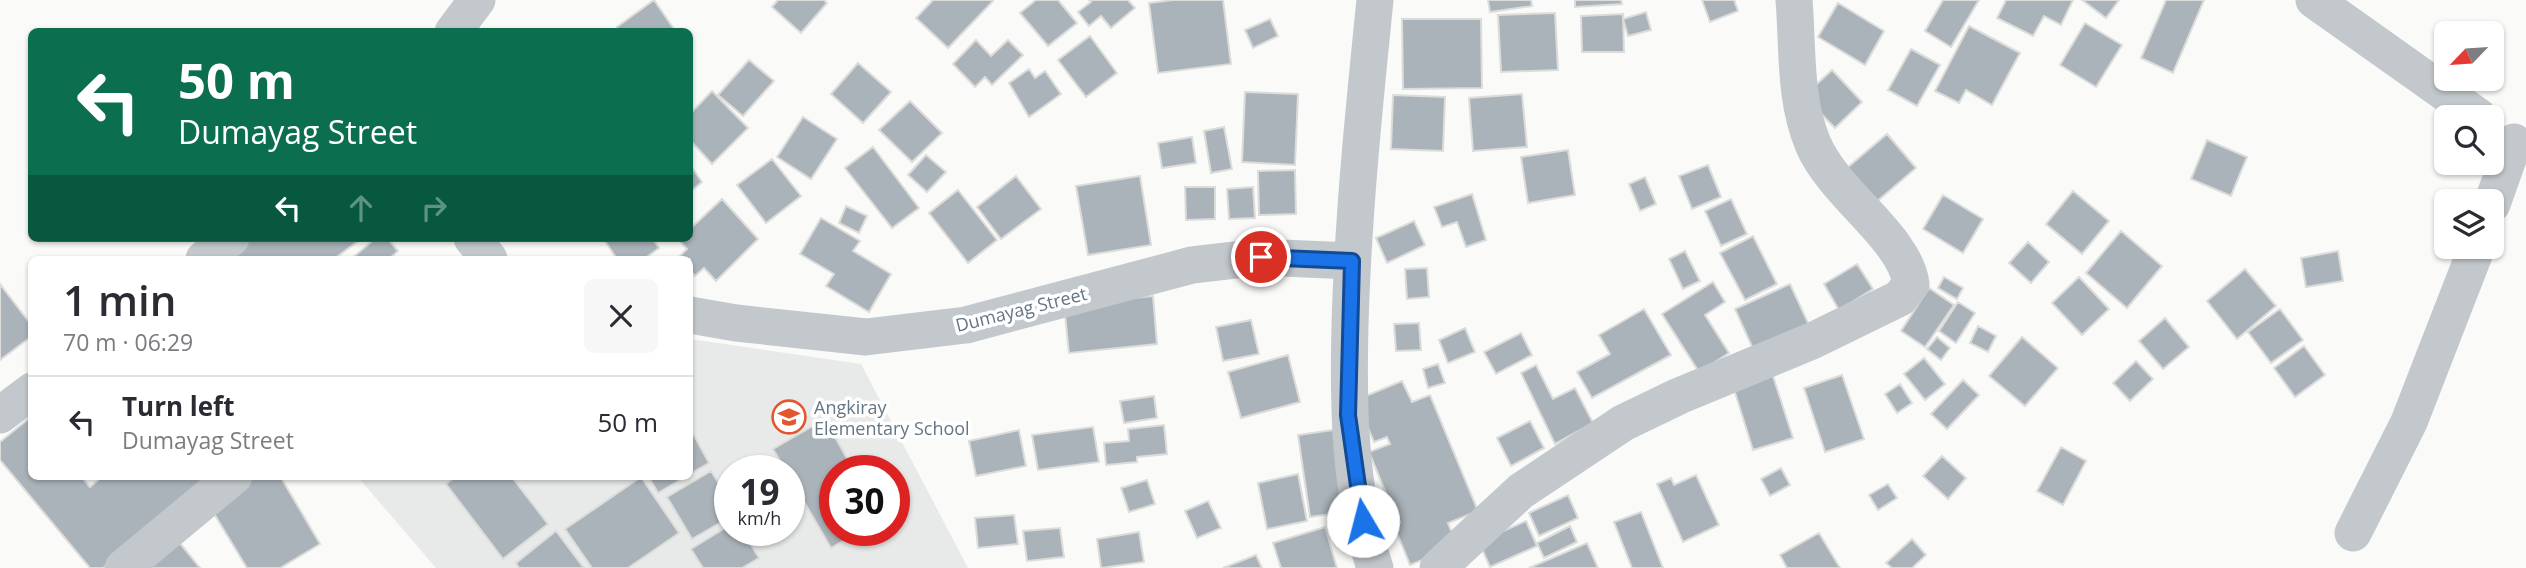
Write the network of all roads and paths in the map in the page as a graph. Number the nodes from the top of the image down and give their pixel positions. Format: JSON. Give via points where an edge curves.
{"nodes":[{"id":1,"x":477,"y":0,"type":"edge"},
{"id":2,"x":1375,"y":0,"type":"edge"},
{"id":3,"x":1794,"y":0,"type":"edge"},
{"id":4,"x":2314,"y":0,"type":"edge"},
{"id":5,"x":456,"y":28,"type":"edge"},
{"id":6,"x":2462,"y":105,"type":"edge"},
{"id":7,"x":2511,"y":132,"type":"edge"},
{"id":8,"x":2496,"y":189,"type":"edge"},
{"id":9,"x":226,"y":242,"type":"edge"},
{"id":10,"x":475,"y":242,"type":"edge"},
{"id":11,"x":208,"y":256,"type":"edge"},
{"id":12,"x":487,"y":256,"type":"edge"},
{"id":13,"x":2472,"y":259,"type":"edge"},
{"id":14,"x":1352,"y":261,"type":"junction"},
{"id":15,"x":693,"y":316,"type":"edge"},
{"id":16,"x":28,"y":394,"type":"edge"},
{"id":17,"x":0,"y":415,"type":"edge"},
{"id":18,"x":229,"y":480,"type":"edge"},
{"id":19,"x":2353,"y":533,"type":"dead end"},
{"id":20,"x":123,"y":568,"type":"edge"},
{"id":21,"x":1375,"y":568,"type":"edge"},
{"id":22,"x":1438,"y":568,"type":"edge"}],
"edges":[{"from":1,"to":5,"type":"street"},
{"from":2,"to":14,"type":"street"},
{"from":3,"to":22,"type":"street","via":[[1799,84],[1813,146],[1838,186],[1900,252],[1911,284],[1900,298],[1812,341],[1623,424],[1521,491]]},
{"from":4,"to":6,"type":"street"},
{"from":7,"to":8,"type":"street"},
{"from":9,"to":11,"type":"street"},
{"from":10,"to":12,"type":"street"},
{"from":13,"to":19,"type":"street","via":[[2409,422]]},
{"from":14,"to":15,"type":"street","name":"Dumayag Street","via":[[1261,257],[1192,265],[966,325],[866,337]]},
{"from":14,"to":21,"type":"street","via":[[1348,415],[1363,521]]},
{"from":16,"to":17,"type":"street"},
{"from":18,"to":20,"type":"street"}]}
